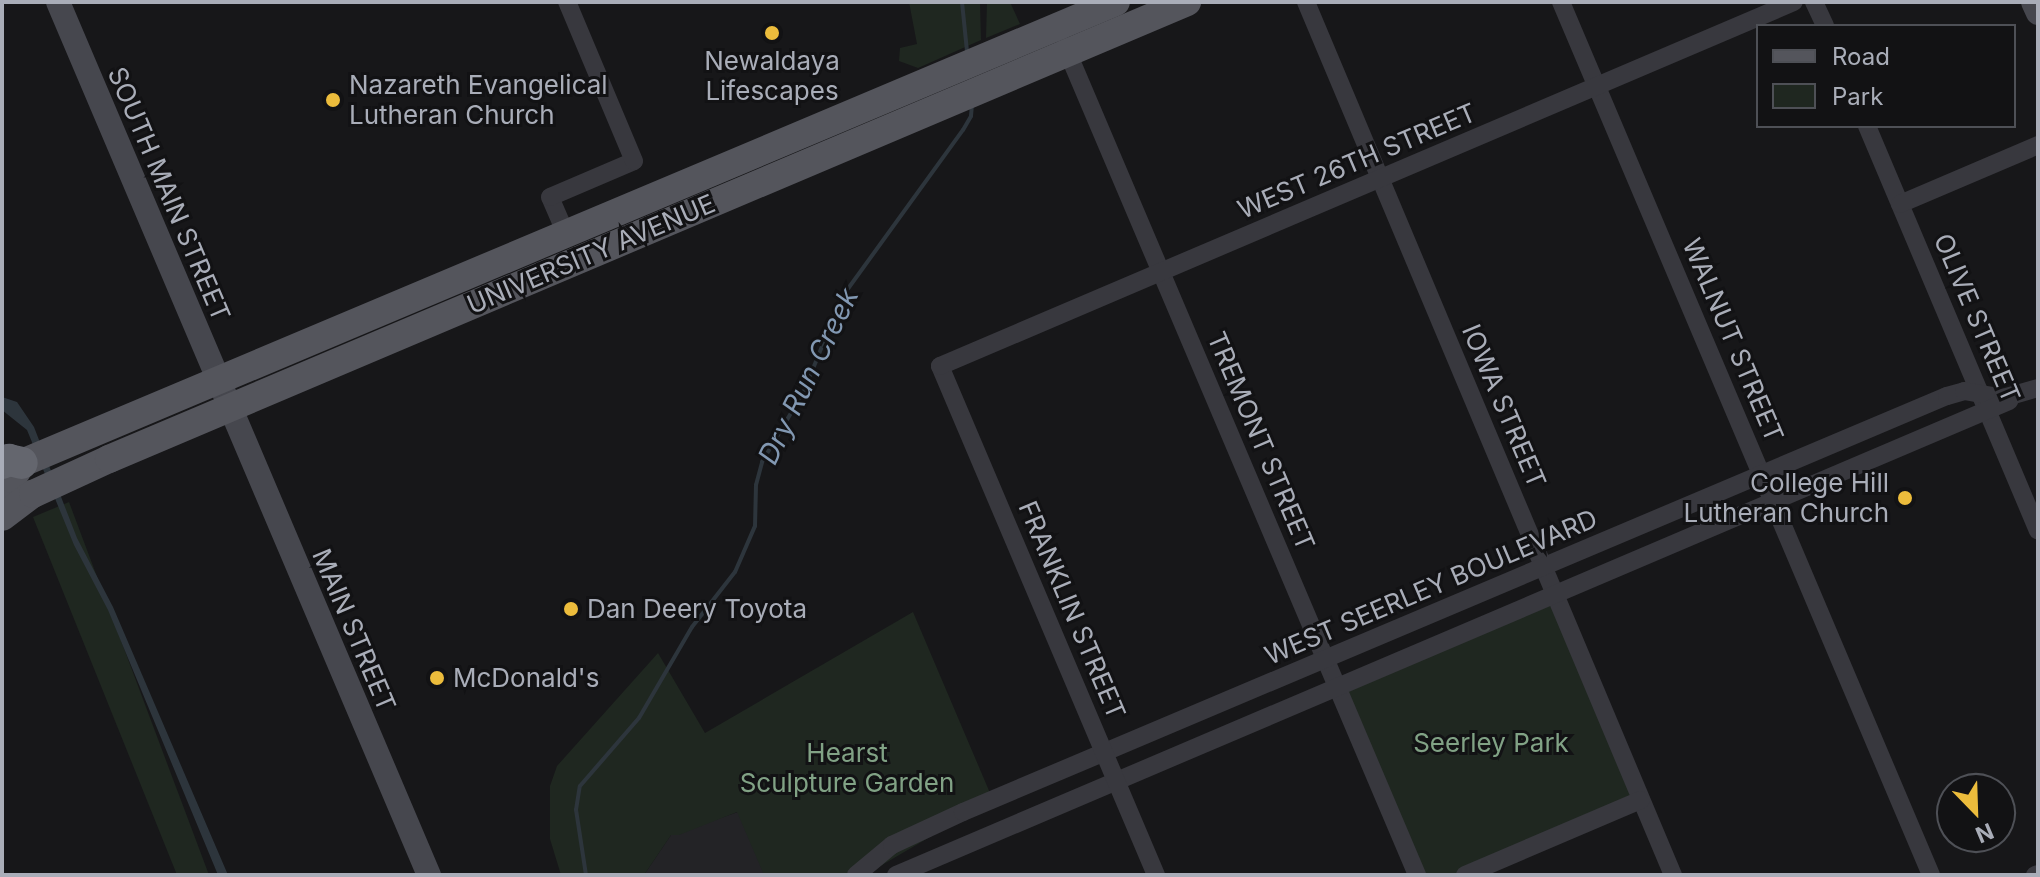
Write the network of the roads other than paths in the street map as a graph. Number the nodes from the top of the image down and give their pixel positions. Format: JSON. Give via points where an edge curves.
{"nodes":[{"id":1,"x":58,"y":2,"type":"edge"},
{"id":2,"x":567,"y":2,"type":"edge"},
{"id":3,"x":1116,"y":2,"type":"edge"},
{"id":4,"x":1187,"y":2,"type":"edge"},
{"id":5,"x":1306,"y":2,"type":"edge"},
{"id":6,"x":1561,"y":2,"type":"edge"},
{"id":7,"x":1794,"y":2,"type":"edge"},
{"id":8,"x":1814,"y":2,"type":"edge"},
{"id":9,"x":2033,"y":2,"type":"edge"},
{"id":10,"x":2038,"y":13,"type":"edge"},
{"id":11,"x":1824,"y":24,"type":"edge"},
{"id":12,"x":1063,"y":40,"type":"junction"},
{"id":13,"x":1597,"y":86,"type":"junction"},
{"id":14,"x":1868,"y":128,"type":"edge"},
{"id":15,"x":2038,"y":145,"type":"edge"},
{"id":16,"x":1380,"y":179,"type":"junction"},
{"id":17,"x":1900,"y":204,"type":"junction"},
{"id":18,"x":566,"y":234,"type":"junction"},
{"id":19,"x":1162,"y":272,"type":"junction"},
{"id":20,"x":940,"y":366,"type":"joint"},
{"id":21,"x":217,"y":380,"type":"junction"},
{"id":22,"x":2038,"y":388,"type":"edge"},
{"id":23,"x":1984,"y":402,"type":"junction"},
{"id":24,"x":228,"y":407,"type":"junction"},
{"id":25,"x":9,"y":470,"type":"edge"},
{"id":26,"x":1761,"y":475,"type":"junction"},
{"id":27,"x":1773,"y":501,"type":"junction"},
{"id":28,"x":2,"y":517,"type":"edge"},
{"id":29,"x":2038,"y":530,"type":"edge"},
{"id":30,"x":1543,"y":566,"type":"junction"},
{"id":31,"x":1555,"y":594,"type":"junction"},
{"id":32,"x":1326,"y":660,"type":"junction"},
{"id":33,"x":1338,"y":687,"type":"junction"},
{"id":34,"x":1104,"y":753,"type":"junction"},
{"id":35,"x":1116,"y":781,"type":"junction"},
{"id":36,"x":1641,"y":800,"type":"junction"},
{"id":37,"x":429,"y":875,"type":"edge"},
{"id":38,"x":856,"y":875,"type":"edge"},
{"id":39,"x":896,"y":875,"type":"edge"},
{"id":40,"x":1156,"y":875,"type":"edge"},
{"id":41,"x":1417,"y":875,"type":"edge"},
{"id":42,"x":1465,"y":875,"type":"edge"},
{"id":43,"x":1673,"y":875,"type":"edge"},
{"id":44,"x":1931,"y":875,"type":"edge"}],
"edges":[{"from":1,"to":21,"type":"main road","name":"SOUTH MAIN STREET"},
{"from":2,"to":18,"type":"street","via":[[634,161],[550,197]]},
{"from":3,"to":12,"type":"main road","name":"UNIVERSITY AVENUE"},
{"from":4,"to":12,"type":"main road","name":"UNIVERSITY AVENUE"},
{"from":5,"to":16,"type":"street","name":"IOWA STREET"},
{"from":6,"to":13,"type":"street","name":"WALNUT STREET"},
{"from":7,"to":13,"type":"street","name":"WEST 26TH STREET"},
{"from":8,"to":11,"type":"street"},
{"from":9,"to":10,"type":"main road"},
{"from":12,"to":18,"type":"main road","name":"UNIVERSITY AVENUE","via":[[999,52]]},
{"from":12,"to":19,"type":"street","name":"TREMONT STREET"},
{"from":12,"to":24,"type":"main road","name":"UNIVERSITY AVENUE","via":[[1003,80]]},
{"from":13,"to":16,"type":"street","name":"WEST 26TH STREET"},
{"from":13,"to":26,"type":"street","name":"WALNUT STREET"},
{"from":14,"to":17,"type":"street","name":"OLIVE STREET"},
{"from":15,"to":17,"type":"street"},
{"from":16,"to":19,"type":"street","name":"WEST 26TH STREET"},
{"from":16,"to":30,"type":"street","name":"IOWA STREET"},
{"from":17,"to":23,"type":"street","name":"OLIVE STREET"},
{"from":18,"to":21,"type":"main road","name":"UNIVERSITY AVENUE"},
{"from":19,"to":20,"type":"street","name":"WEST 26TH STREET"},
{"from":19,"to":32,"type":"street","name":"TREMONT STREET"},
{"from":20,"to":34,"type":"street","name":"FRANKLIN STREET"},
{"from":21,"to":24,"type":"main road","name":"SOUTH MAIN STREET"},
{"from":21,"to":25,"type":"main road","name":"UNIVERSITY AVENUE"},
{"from":22,"to":23,"type":"street","name":"WEST SEERLEY BOULEVARD"},
{"from":23,"to":26,"type":"street","name":"WEST SEERLEY BOULEVARD","via":[[1964,391],[1947,396]]},
{"from":23,"to":27,"type":"street","name":"WEST SEERLEY BOULEVARD"},
{"from":23,"to":29,"type":"street","name":"OLIVE STREET"},
{"from":24,"to":28,"type":"main road","name":"UNIVERSITY AVENUE","via":[[33,494]]},
{"from":24,"to":37,"type":"main road","name":"MAIN STREET"},
{"from":26,"to":27,"type":"street","name":"WALNUT STREET"},
{"from":26,"to":30,"type":"street","name":"WEST SEERLEY BOULEVARD"},
{"from":27,"to":31,"type":"street","name":"WEST SEERLEY BOULEVARD"},
{"from":27,"to":44,"type":"street","name":"WALNUT STREET"},
{"from":30,"to":31,"type":"street","name":"IOWA STREET"},
{"from":30,"to":32,"type":"street","name":"WEST SEERLEY BOULEVARD"},
{"from":31,"to":33,"type":"street","name":"WEST SEERLEY BOULEVARD"},
{"from":31,"to":36,"type":"street","name":"IOWA STREET"},
{"from":32,"to":33,"type":"street","name":"TREMONT STREET"},
{"from":32,"to":34,"type":"street","name":"WEST SEERLEY BOULEVARD"},
{"from":33,"to":35,"type":"street","name":"WEST SEERLEY BOULEVARD"},
{"from":33,"to":41,"type":"street","name":"TREMONT STREET"},
{"from":34,"to":35,"type":"street","name":"FRANKLIN STREET"},
{"from":34,"to":38,"type":"street","name":"WEST SEERLEY BOULEVARD","via":[[892,845]]},
{"from":35,"to":39,"type":"street","name":"WEST SEERLEY BOULEVARD"},
{"from":35,"to":40,"type":"street","name":"FRANKLIN STREET"},
{"from":36,"to":42,"type":"street"},
{"from":36,"to":43,"type":"street","name":"IOWA STREET"}]}
